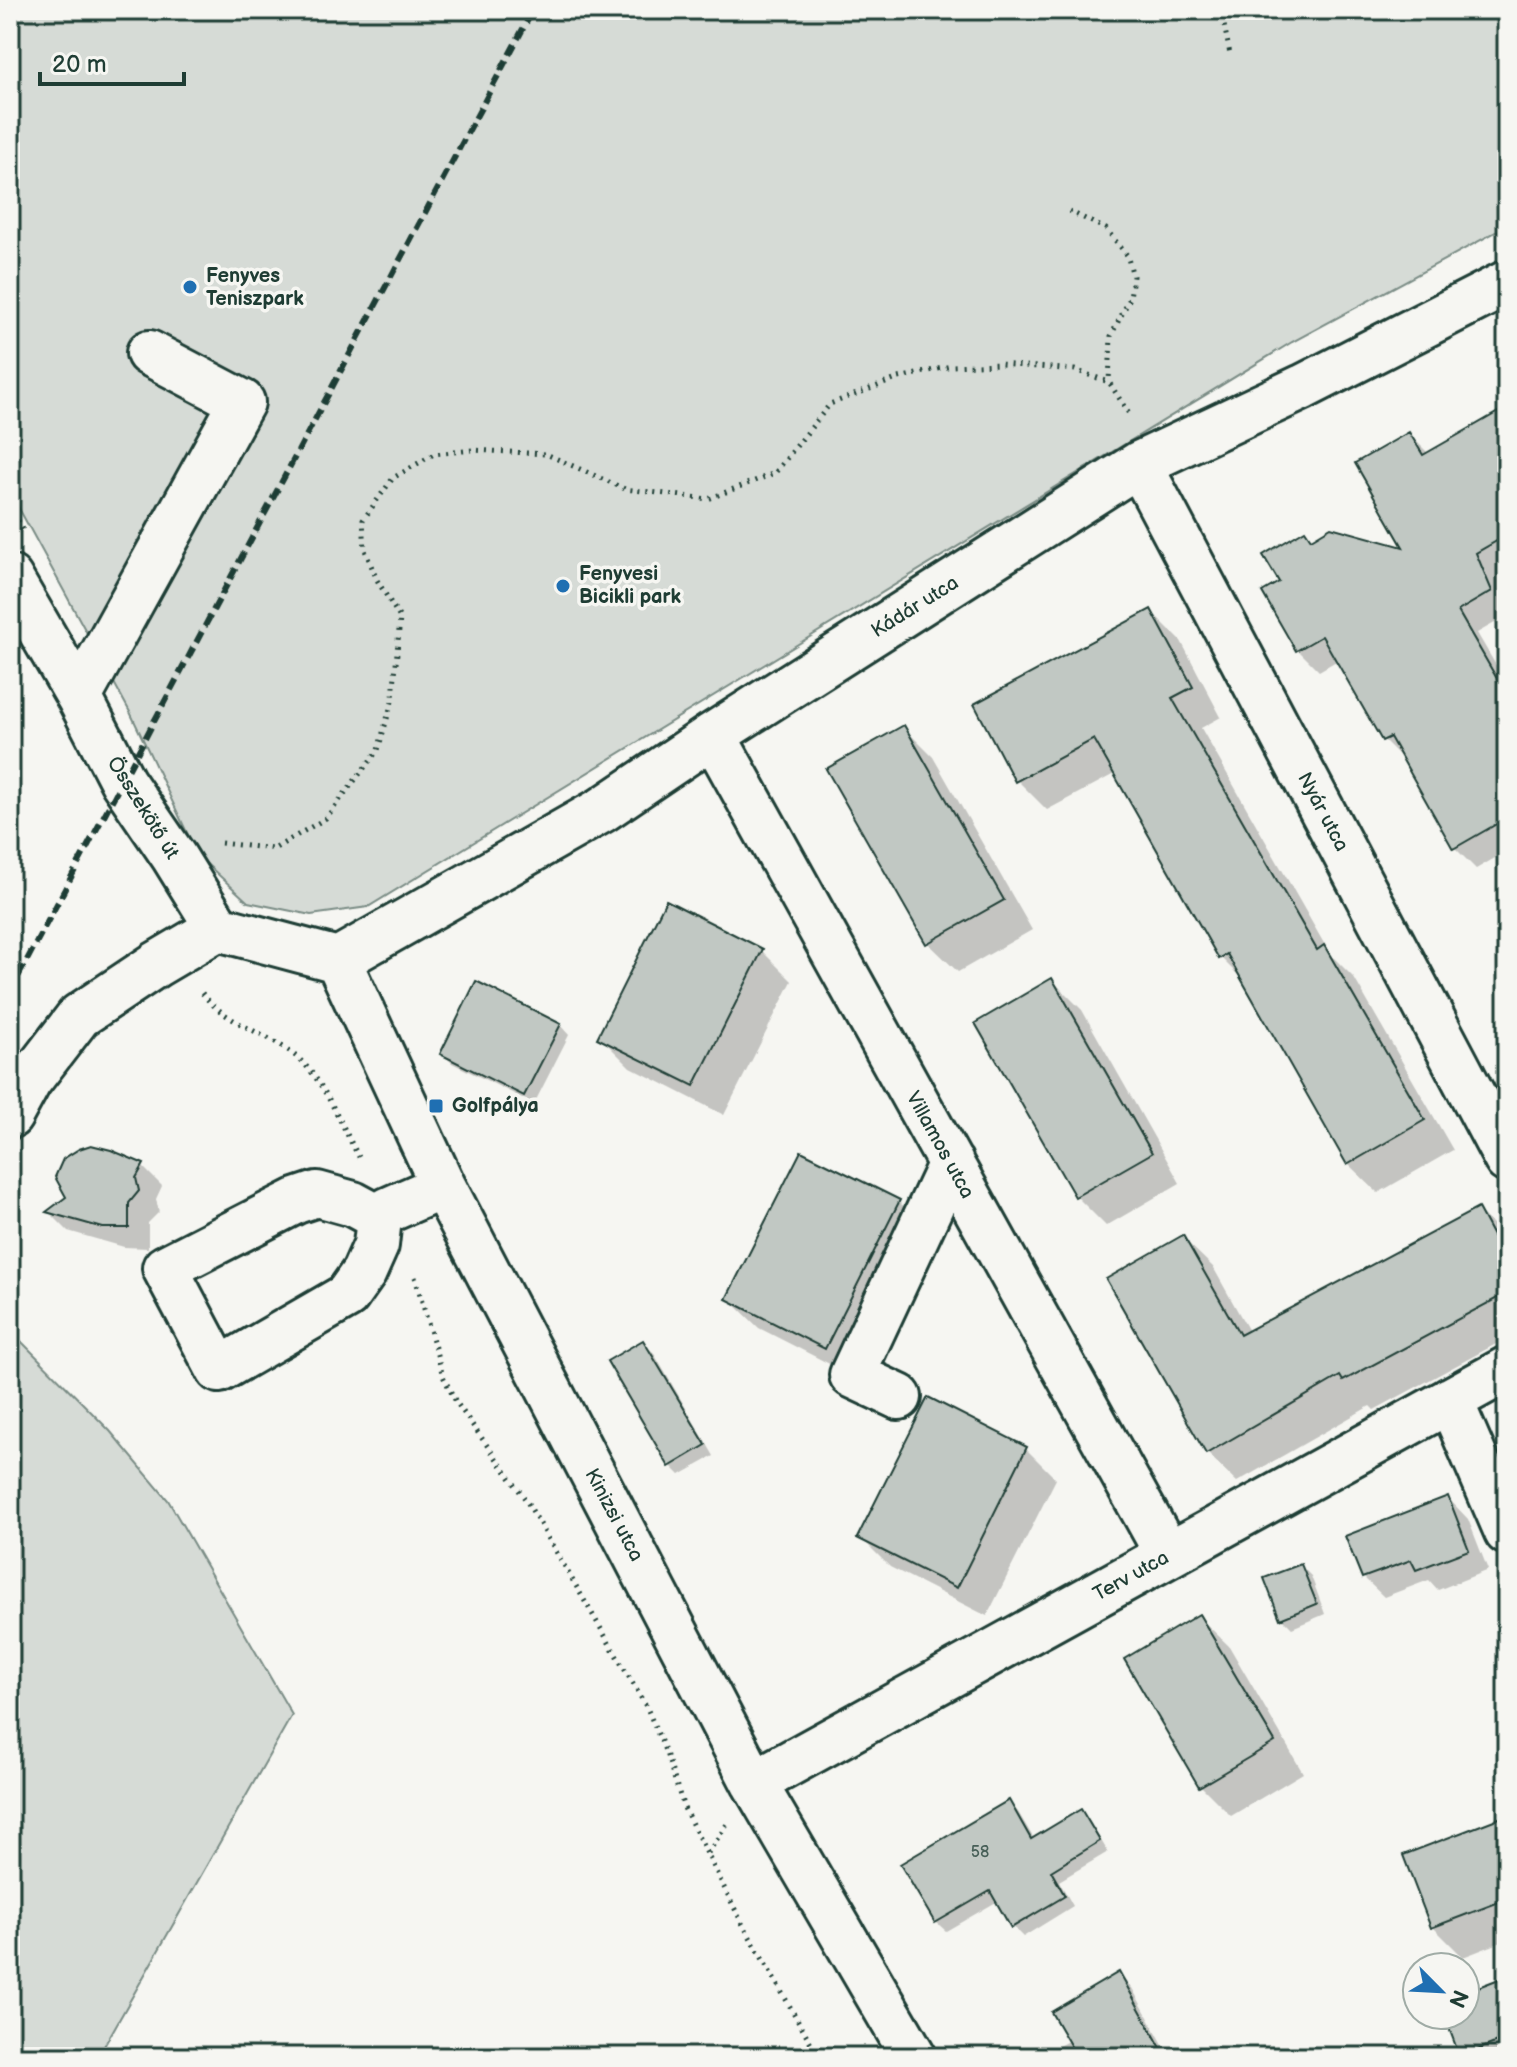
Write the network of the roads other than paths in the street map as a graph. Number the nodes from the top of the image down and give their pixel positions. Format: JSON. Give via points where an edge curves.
{"nodes":[{"id":1,"x":1507,"y":283,"type":"edge"},
{"id":2,"x":149,"y":353,"type":"dead end"},
{"id":3,"x":1147,"y":459,"type":"junction"},
{"id":4,"x":10,"y":578,"type":"edge"},
{"id":5,"x":79,"y":697,"type":"junction"},
{"id":6,"x":713,"y":735,"type":"junction"},
{"id":7,"x":218,"y":928,"type":"junction"},
{"id":8,"x":338,"y":960,"type":"junction"},
{"id":9,"x":10,"y":1116,"type":"edge"},
{"id":10,"x":1507,"y":1160,"type":"edge"},
{"id":11,"x":951,"y":1163,"type":"junction"},
{"id":12,"x":443,"y":1186,"type":"junction"},
{"id":13,"x":384,"y":1214,"type":"junction"},
{"id":14,"x":1507,"y":1369,"type":"edge"},
{"id":15,"x":899,"y":1397,"type":"dead end"},
{"id":16,"x":1450,"y":1400,"type":"junction"},
{"id":17,"x":1507,"y":1532,"type":"edge"},
{"id":18,"x":1168,"y":1555,"type":"junction"},
{"id":19,"x":754,"y":1783,"type":"junction"},
{"id":20,"x":914,"y":2057,"type":"edge"}],
"edges":[{"from":1,"to":3,"type":"street","name":"Kádár utca"},
{"from":2,"to":5,"type":"street","via":[[242,402]]},
{"from":3,"to":6,"type":"street","name":"Kádár utca"},
{"from":3,"to":10,"type":"street","name":"Nyár utca"},
{"from":4,"to":5,"type":"street","name":"Összekötő út"},
{"from":5,"to":7,"type":"street","name":"Összekötő út","via":[[123,782]]},
{"from":6,"to":8,"type":"street","name":"Kádár utca","via":[[602,810]]},
{"from":6,"to":11,"type":"street","name":"Villamos utca"},
{"from":7,"to":8,"type":"street"},
{"from":7,"to":9,"type":"street","via":[[79,1016],[29,1081]]},
{"from":8,"to":12,"type":"street","name":"Kinizsi utca"},
{"from":11,"to":15,"type":"street","via":[[852,1375]]},
{"from":11,"to":18,"type":"street","name":"Villamos utca"},
{"from":12,"to":13,"type":"street"},
{"from":12,"to":19,"type":"street","name":"Kinizsi utca"},
{"from":13,"to":13,"type":"street","via":[[364,1272],[347,1296],[219,1370],[165,1268],[317,1194]]},
{"from":14,"to":16,"type":"street","name":"Terv utca"},
{"from":16,"to":17,"type":"street"},
{"from":16,"to":18,"type":"street","name":"Terv utca"},
{"from":18,"to":19,"type":"street","name":"Terv utca"},
{"from":19,"to":20,"type":"street","name":"Kinizsi utca"}]}
